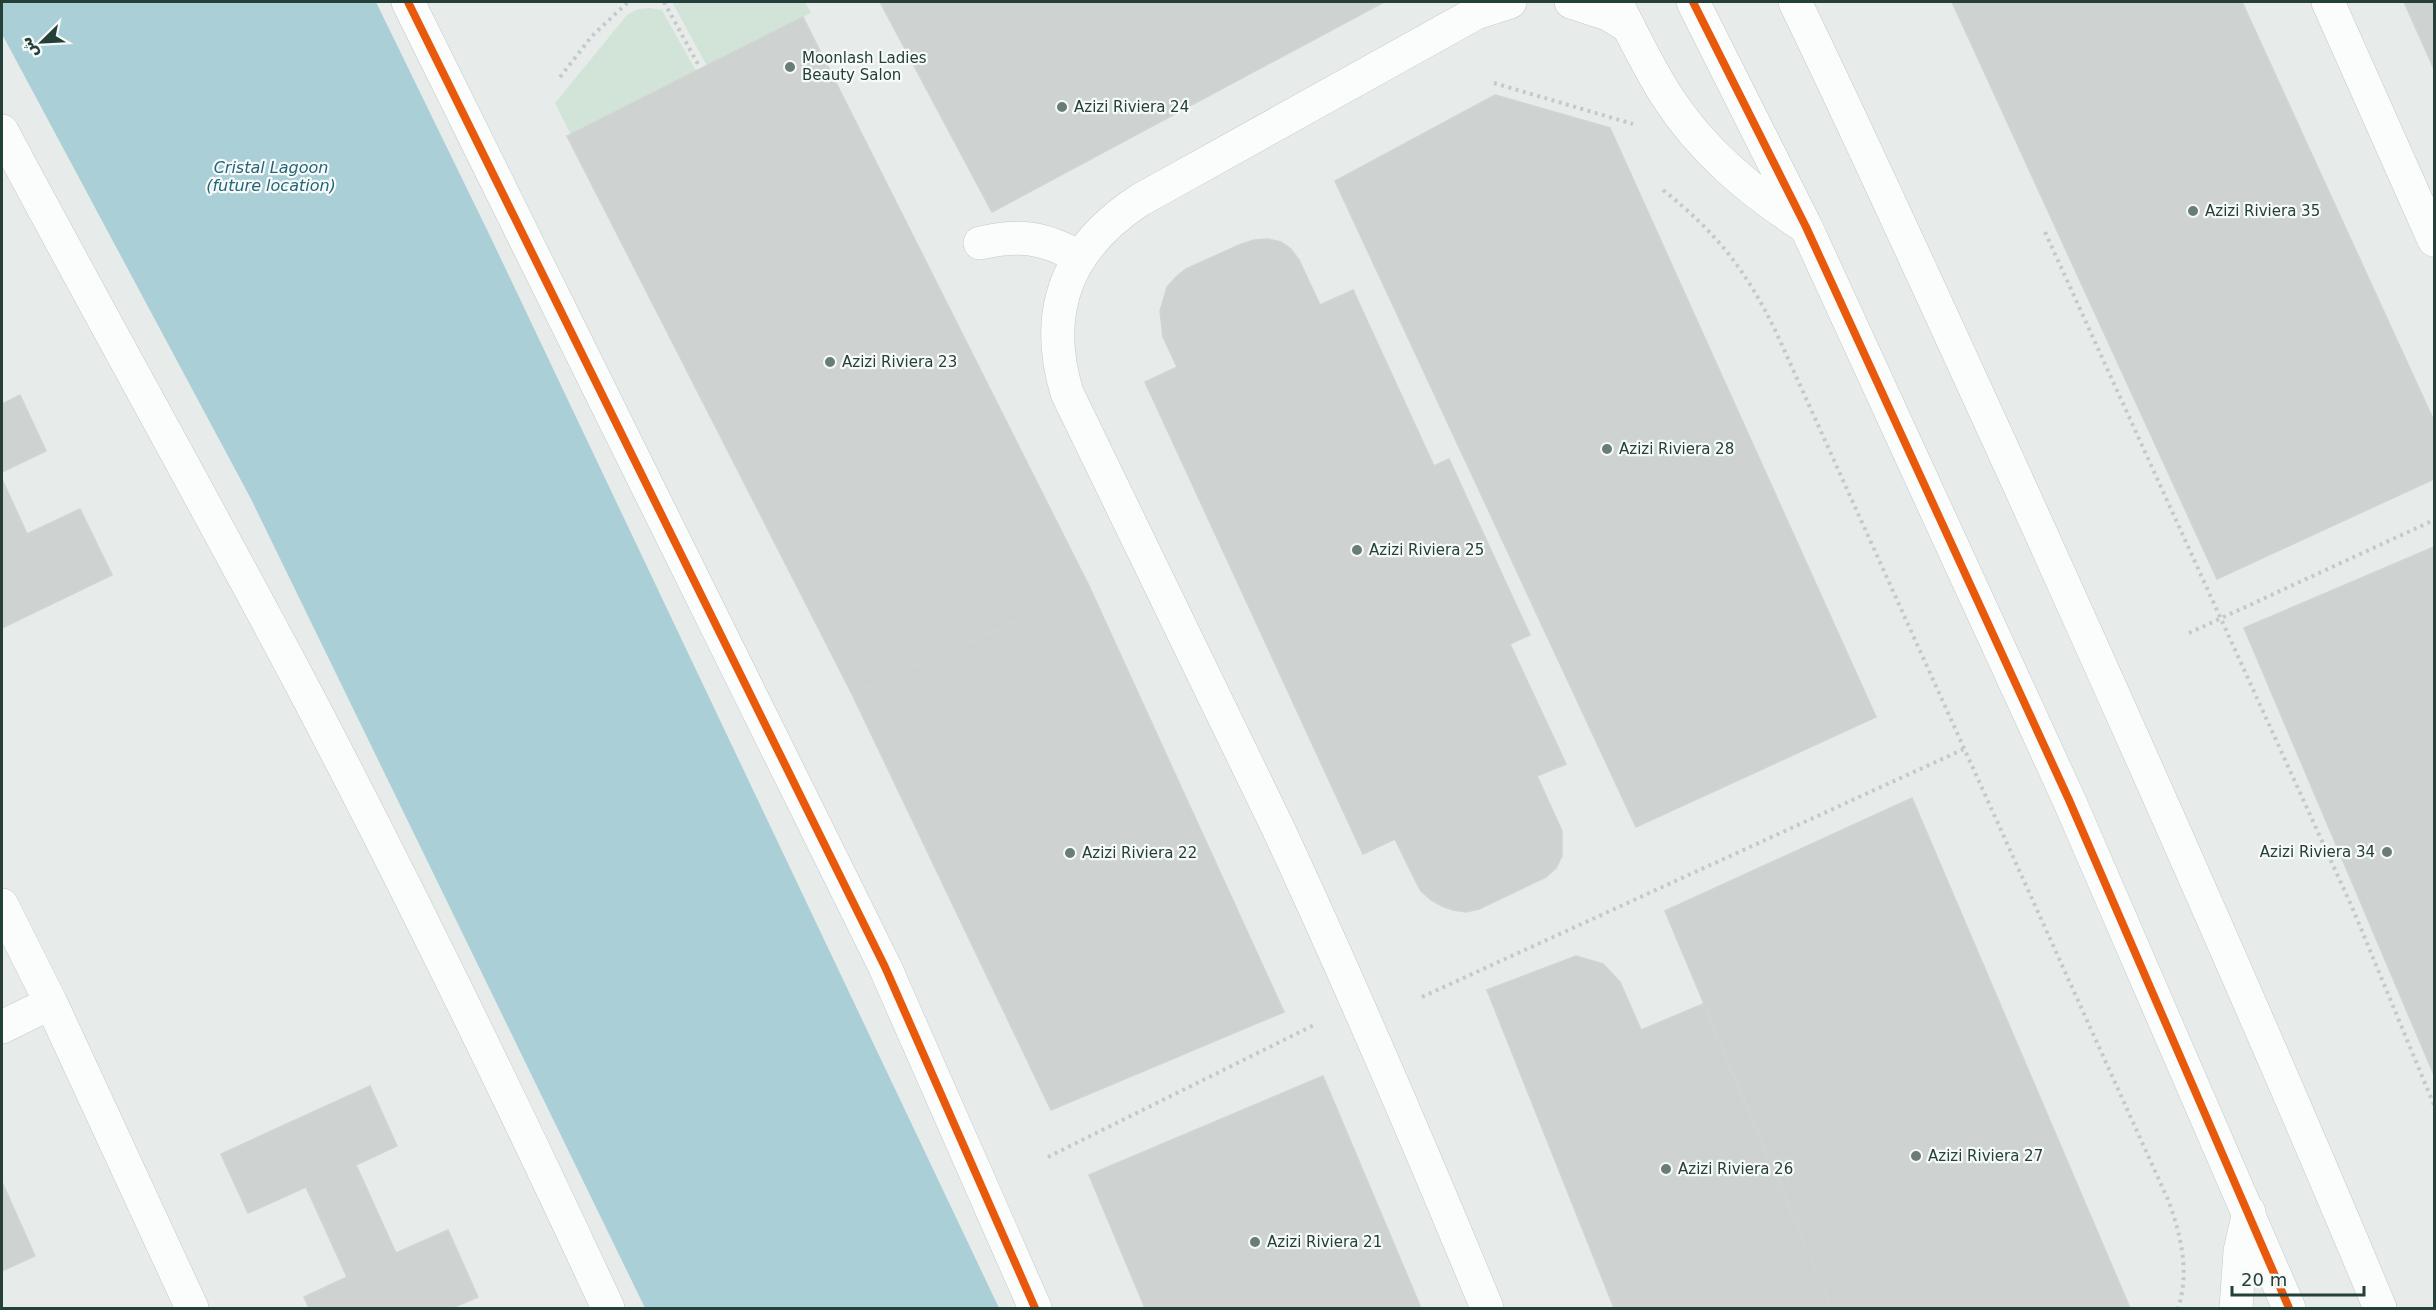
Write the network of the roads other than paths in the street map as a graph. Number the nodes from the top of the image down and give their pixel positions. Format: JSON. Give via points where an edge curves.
{"nodes":[{"id":1,"x":408,"y":2,"type":"edge"},
{"id":2,"x":1510,"y":2,"type":"edge"},
{"id":3,"x":1571,"y":2,"type":"edge"},
{"id":4,"x":1694,"y":2,"type":"edge"},
{"id":5,"x":1795,"y":2,"type":"edge"},
{"id":6,"x":2328,"y":2,"type":"edge"},
{"id":7,"x":1623,"y":14,"type":"edge"},
{"id":8,"x":2,"y":131,"type":"edge"},
{"id":9,"x":1806,"y":227,"type":"junction"},
{"id":10,"x":2434,"y":240,"type":"edge"},
{"id":11,"x":980,"y":243,"type":"dead end"},
{"id":12,"x":1079,"y":257,"type":"junction"},
{"id":13,"x":2,"y":905,"type":"edge"},
{"id":14,"x":51,"y":1003,"type":"junction"},
{"id":15,"x":2,"y":1027,"type":"edge"},
{"id":16,"x":2249,"y":1212,"type":"junction"},
{"id":17,"x":192,"y":1308,"type":"edge"},
{"id":18,"x":608,"y":1308,"type":"edge"},
{"id":19,"x":1035,"y":1308,"type":"edge"},
{"id":20,"x":1487,"y":1308,"type":"edge"},
{"id":21,"x":2236,"y":1308,"type":"edge"},
{"id":22,"x":2289,"y":1308,"type":"edge"},
{"id":23,"x":2380,"y":1308,"type":"edge"}],
"edges":[{"from":1,"to":19,"type":"street","via":[[885,967]]},
{"from":2,"to":12,"type":"street","via":[[1476,13],[1140,200],[1116,215]]},
{"from":3,"to":7,"type":"street","via":[[1608,14]]},
{"from":4,"to":9,"type":"street"},
{"from":5,"to":23,"type":"street","via":[[2162,800]]},
{"from":6,"to":10,"type":"street"},
{"from":7,"to":9,"type":"street","via":[[1666,95],[1714,156],[1750,189]]},
{"from":8,"to":18,"type":"street","via":[[309,699],[428,931]]},
{"from":9,"to":16,"type":"street","via":[[2069,800]]},
{"from":11,"to":12,"type":"street","via":[[1021,237],[1042,240]]},
{"from":12,"to":20,"type":"street","via":[[1064,292],[1056,338],[1067,393],[1278,829],[1366,1023]]},
{"from":13,"to":14,"type":"street"},
{"from":14,"to":15,"type":"street"},
{"from":14,"to":17,"type":"street"},
{"from":16,"to":21,"type":"street","via":[[2240,1251]]},
{"from":16,"to":22,"type":"street"}]}
